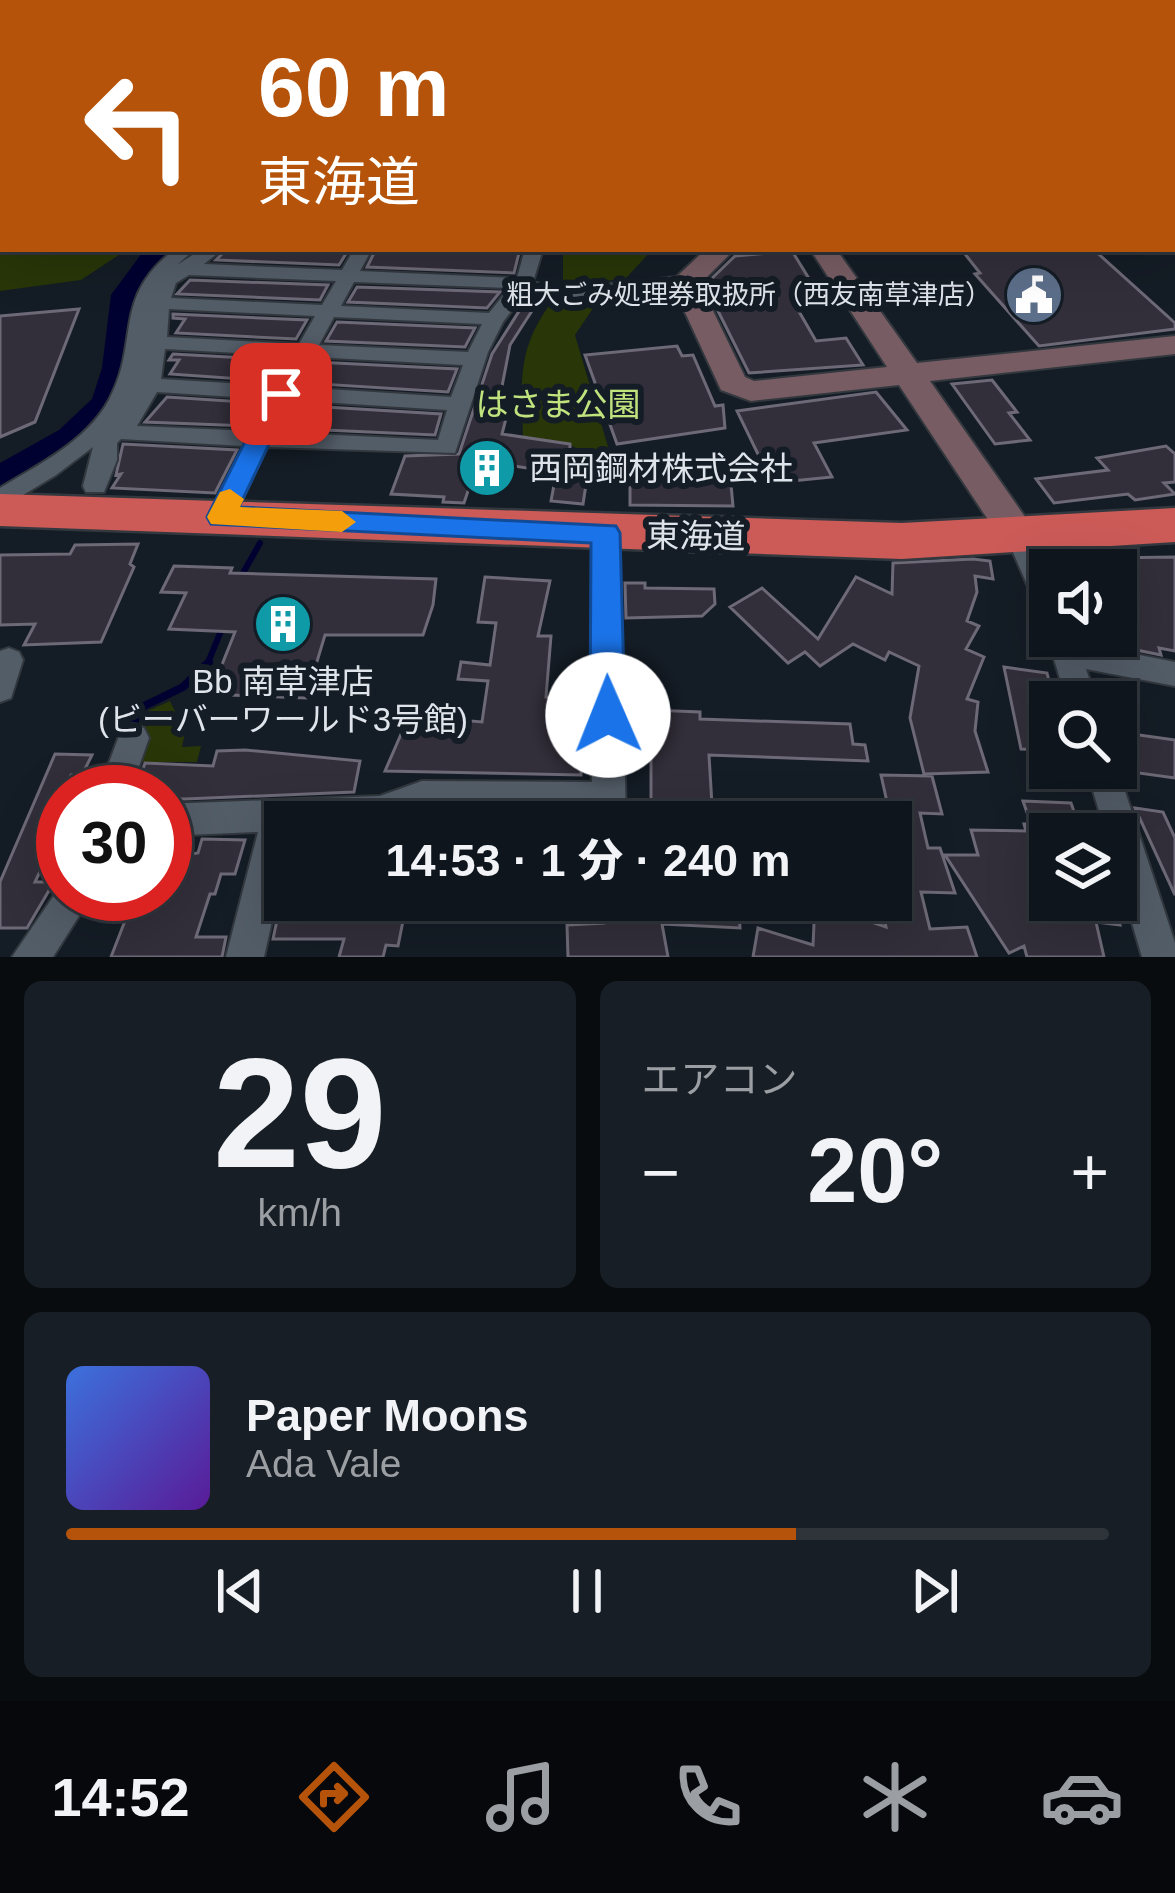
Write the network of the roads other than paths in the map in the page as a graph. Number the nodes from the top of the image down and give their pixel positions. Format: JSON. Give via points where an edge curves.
{"nodes":[{"id":1,"x":362,"y":252,"type":"edge"},
{"id":2,"x":533,"y":252,"type":"edge"},
{"id":3,"x":719,"y":252,"type":"edge"},
{"id":4,"x":825,"y":252,"type":"edge"},
{"id":5,"x":184,"y":259,"type":"edge"},
{"id":6,"x":350,"y":275,"type":"junction"},
{"id":7,"x":685,"y":282,"type":"junction"},
{"id":8,"x":525,"y":285,"type":"junction"},
{"id":9,"x":160,"y":303,"type":"junction"},
{"id":10,"x":327,"y":309,"type":"junction"},
{"id":11,"x":494,"y":319,"type":"junction"},
{"id":12,"x":159,"y":344,"type":"junction"},
{"id":13,"x":1175,"y":345,"type":"edge"},
{"id":14,"x":306,"y":348,"type":"junction"},
{"id":15,"x":477,"y":359,"type":"junction"},
{"id":16,"x":906,"y":374,"type":"junction"},
{"id":17,"x":150,"y":385,"type":"junction"},
{"id":18,"x":281,"y":394,"type":"junction"},
{"id":19,"x":460,"y":404,"type":"junction"},
{"id":20,"x":108,"y":431,"type":"junction"},
{"id":21,"x":260,"y":440,"type":"junction"},
{"id":22,"x":96,"y":477,"type":"dead end"},
{"id":23,"x":0,"y":500,"type":"edge"},
{"id":24,"x":0,"y":510,"type":"edge"},
{"id":25,"x":221,"y":517,"type":"junction"},
{"id":26,"x":1175,"y":525,"type":"edge"},
{"id":27,"x":606,"y":533,"type":"junction"},
{"id":28,"x":1018,"y":534,"type":"junction"},
{"id":29,"x":1029,"y":559,"type":"edge"},
{"id":30,"x":1112,"y":657,"type":"edge"},
{"id":31,"x":1175,"y":674,"type":"edge"},
{"id":32,"x":133,"y":738,"type":"dead end"},
{"id":33,"x":124,"y":765,"type":"edge"},
{"id":34,"x":1108,"y":789,"type":"edge"},
{"id":35,"x":409,"y":801,"type":"edge"},
{"id":36,"x":489,"y":801,"type":"edge"},
{"id":37,"x":609,"y":801,"type":"edge"},
{"id":38,"x":264,"y":817,"type":"edge"},
{"id":39,"x":192,"y":819,"type":"edge"},
{"id":40,"x":264,"y":878,"type":"edge"},
{"id":41,"x":56,"y":921,"type":"edge"},
{"id":42,"x":31,"y":957,"type":"edge"},
{"id":43,"x":245,"y":957,"type":"edge"},
{"id":44,"x":1160,"y":957,"type":"edge"}],
"edges":[{"from":1,"to":6,"type":"street"},
{"from":2,"to":8,"type":"street"},
{"from":3,"to":7,"type":"street"},
{"from":4,"to":16,"type":"street"},
{"from":5,"to":6,"type":"street"},
{"from":5,"to":9,"type":"street"},
{"from":5,"to":20,"type":"street","via":[[166,261],[145,286],[129,382]]},
{"from":6,"to":8,"type":"street"},
{"from":6,"to":10,"type":"street"},
{"from":7,"to":8,"type":"street","via":[[558,295]]},
{"from":7,"to":16,"type":"street","via":[[739,389]]},
{"from":8,"to":11,"type":"street"},
{"from":9,"to":10,"type":"street"},
{"from":9,"to":12,"type":"street"},
{"from":10,"to":11,"type":"street"},
{"from":10,"to":14,"type":"street"},
{"from":11,"to":15,"type":"street"},
{"from":12,"to":14,"type":"street"},
{"from":12,"to":17,"type":"street"},
{"from":13,"to":16,"type":"street"},
{"from":14,"to":15,"type":"street"},
{"from":14,"to":18,"type":"street"},
{"from":15,"to":19,"type":"street"},
{"from":16,"to":28,"type":"street"},
{"from":17,"to":18,"type":"street"},
{"from":17,"to":20,"type":"street","via":[[143,406]]},
{"from":18,"to":19,"type":"street"},
{"from":18,"to":21,"type":"street"},
{"from":19,"to":21,"type":"street","via":[[447,448]]},
{"from":20,"to":21,"type":"street"},
{"from":20,"to":22,"type":"street"},
{"from":20,"to":23,"type":"street"},
{"from":21,"to":25,"type":"street"},
{"from":24,"to":25,"type":"highway","name":"東海道"},
{"from":25,"to":27,"type":"highway","name":"東海道"},
{"from":26,"to":28,"type":"highway","name":"東海道"},
{"from":27,"to":28,"type":"highway","name":"東海道","via":[[902,541]]},
{"from":27,"to":37,"type":"street"},
{"from":28,"to":29,"type":"street"},
{"from":30,"to":31,"type":"street"},
{"from":32,"to":33,"type":"street"},
{"from":34,"to":44,"type":"street"},
{"from":35,"to":36,"type":"street"},
{"from":38,"to":39,"type":"street"},
{"from":40,"to":43,"type":"street"},
{"from":41,"to":42,"type":"street"}]}
